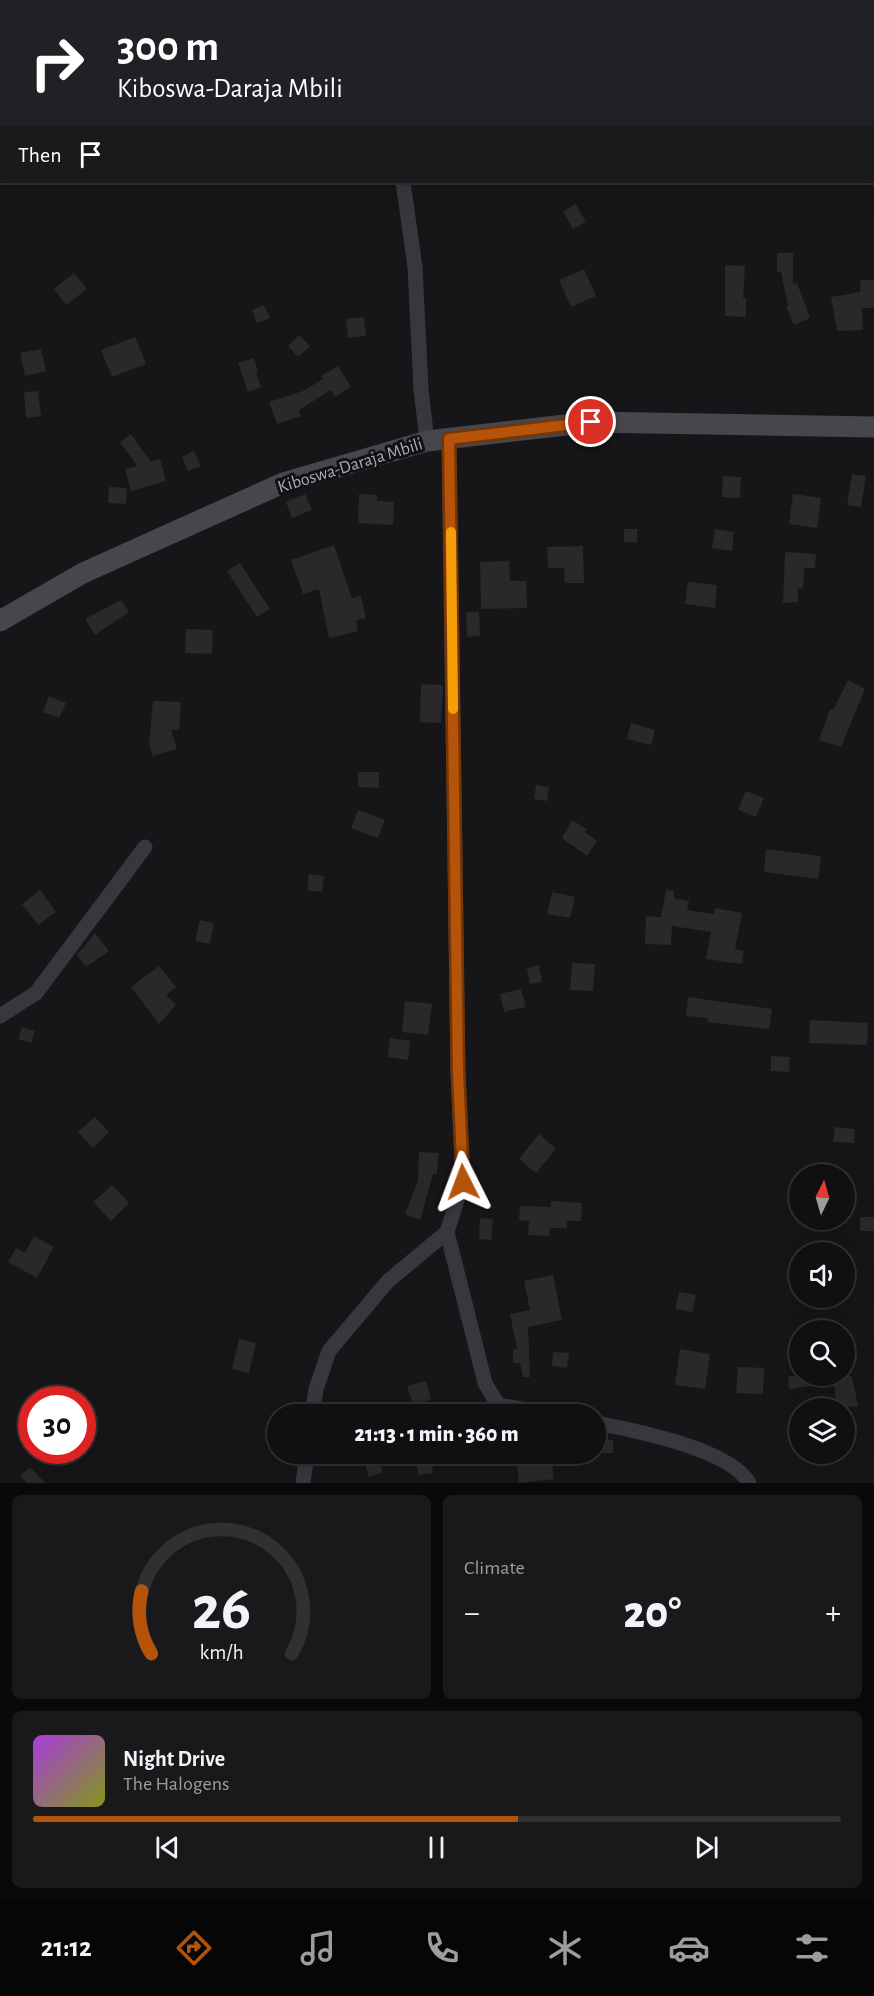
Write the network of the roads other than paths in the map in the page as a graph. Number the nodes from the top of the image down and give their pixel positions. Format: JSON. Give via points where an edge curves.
{"nodes":[{"id":1,"x":403,"y":183,"type":"edge"},
{"id":2,"x":874,"y":427,"type":"edge"},
{"id":3,"x":449,"y":439,"type":"junction"},
{"id":4,"x":427,"y":441,"type":"junction"},
{"id":5,"x":0,"y":621,"type":"edge"},
{"id":6,"x":145,"y":847,"type":"dead end"},
{"id":7,"x":0,"y":1016,"type":"edge"},
{"id":8,"x":447,"y":1232,"type":"junction"},
{"id":9,"x":314,"y":1404,"type":"edge"},
{"id":10,"x":497,"y":1404,"type":"edge"},
{"id":11,"x":606,"y":1426,"type":"edge"},
{"id":12,"x":306,"y":1464,"type":"edge"},
{"id":13,"x":745,"y":1482,"type":"edge"},
{"id":14,"x":303,"y":1483,"type":"edge"}],
"edges":[{"from":1,"to":4,"type":"street","via":[[415,267],[420,389]]},
{"from":2,"to":3,"type":"main road","name":"Kiboswa-Daraja Mbili","via":[[591,422]]},
{"from":3,"to":4,"type":"main road","name":"Kiboswa-Daraja Mbili"},
{"from":3,"to":8,"type":"street","via":[[463,1182]]},
{"from":4,"to":5,"type":"main road","name":"Kiboswa-Daraja Mbili","via":[[283,483],[83,573]]},
{"from":6,"to":7,"type":"street","via":[[36,993]]},
{"from":8,"to":9,"type":"street","via":[[388,1281],[329,1351]]},
{"from":8,"to":10,"type":"street","via":[[485,1383]]},
{"from":11,"to":13,"type":"street","via":[[702,1450],[723,1460]]},
{"from":12,"to":14,"type":"street"}]}
